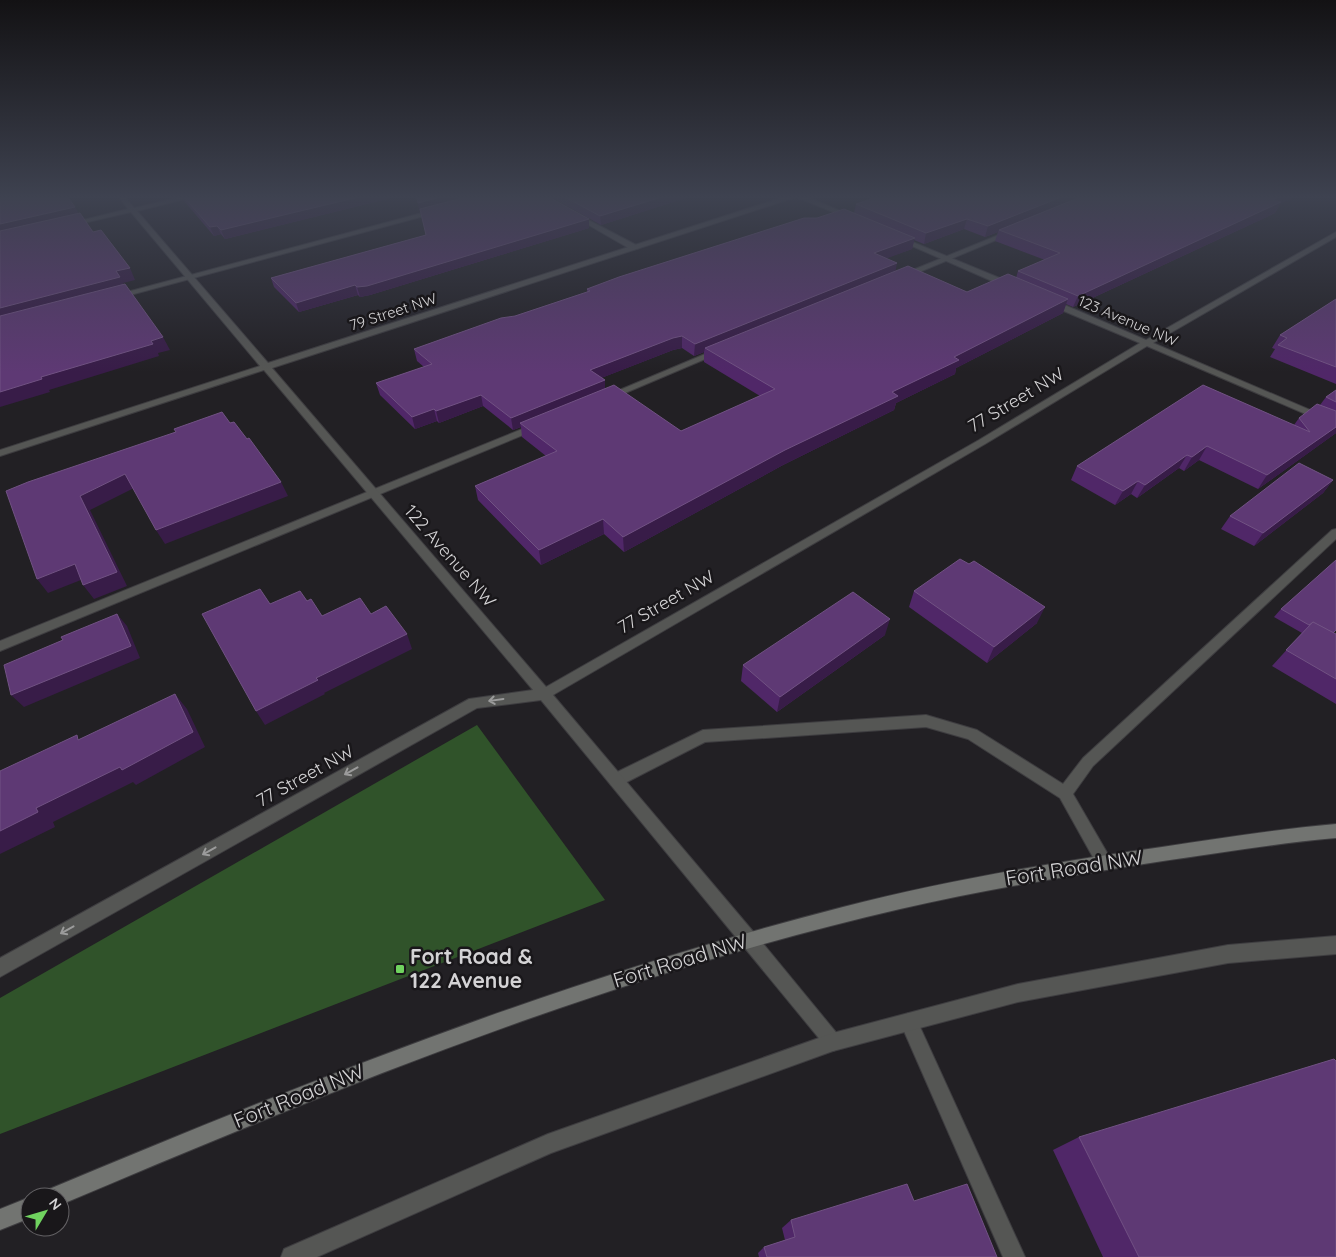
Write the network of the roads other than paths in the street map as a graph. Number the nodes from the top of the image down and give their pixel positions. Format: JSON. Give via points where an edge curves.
{"nodes":[{"id":1,"x":170,"y":255,"type":"edge"},
{"id":2,"x":273,"y":255,"type":"edge"},
{"id":3,"x":615,"y":255,"type":"edge"},
{"id":4,"x":938,"y":255,"type":"edge"},
{"id":5,"x":954,"y":255,"type":"edge"},
{"id":6,"x":1300,"y":255,"type":"edge"},
{"id":7,"x":946,"y":258,"type":"junction"},
{"id":8,"x":189,"y":277,"type":"junction"},
{"id":9,"x":893,"y":280,"type":"edge"},
{"id":10,"x":1019,"y":289,"type":"edge"},
{"id":11,"x":1037,"y":297,"type":"edge"},
{"id":12,"x":104,"y":299,"type":"edge"},
{"id":13,"x":1146,"y":343,"type":"junction"},
{"id":14,"x":731,"y":347,"type":"edge"},
{"id":15,"x":267,"y":368,"type":"junction"},
{"id":16,"x":602,"y":400,"type":"edge"},
{"id":17,"x":547,"y":422,"type":"edge"},
{"id":18,"x":1336,"y":424,"type":"edge"},
{"id":19,"x":0,"y":453,"type":"edge"},
{"id":20,"x":372,"y":494,"type":"junction"},
{"id":21,"x":1336,"y":533,"type":"edge"},
{"id":22,"x":0,"y":646,"type":"edge"},
{"id":23,"x":544,"y":694,"type":"junction"},
{"id":24,"x":616,"y":780,"type":"junction"},
{"id":25,"x":1065,"y":792,"type":"junction"},
{"id":26,"x":1336,"y":831,"type":"edge"},
{"id":27,"x":1105,"y":863,"type":"junction"},
{"id":28,"x":750,"y":941,"type":"junction"},
{"id":29,"x":1336,"y":945,"type":"edge"},
{"id":30,"x":0,"y":968,"type":"edge"},
{"id":31,"x":909,"y":1022,"type":"junction"},
{"id":32,"x":833,"y":1042,"type":"junction"},
{"id":33,"x":70,"y":1190,"type":"edge"},
{"id":34,"x":20,"y":1211,"type":"edge"},
{"id":35,"x":0,"y":1220,"type":"edge"},
{"id":36,"x":292,"y":1257,"type":"edge"},
{"id":37,"x":1014,"y":1257,"type":"edge"}],
"edges":[{"from":1,"to":8,"type":"street","name":"122 Avenue NW"},
{"from":2,"to":8,"type":"street"},
{"from":3,"to":15,"type":"street","name":"79 Street NW"},
{"from":4,"to":7,"type":"street"},
{"from":5,"to":7,"type":"street"},
{"from":6,"to":13,"type":"street","name":"77 Street NW"},
{"from":7,"to":9,"type":"street"},
{"from":7,"to":10,"type":"street"},
{"from":8,"to":12,"type":"street"},
{"from":8,"to":15,"type":"street","name":"122 Avenue NW"},
{"from":11,"to":13,"type":"street","name":"123 Avenue NW"},
{"from":13,"to":18,"type":"street","name":"123 Avenue NW"},
{"from":13,"to":23,"type":"street","name":"77 Street NW","via":[[982,442]]},
{"from":14,"to":16,"type":"street"},
{"from":15,"to":19,"type":"street","name":"79 Street NW"},
{"from":15,"to":20,"type":"street","name":"122 Avenue NW"},
{"from":17,"to":20,"type":"street"},
{"from":20,"to":22,"type":"street"},
{"from":20,"to":23,"type":"street","name":"122 Avenue NW"},
{"from":21,"to":25,"type":"street","via":[[1088,762]]},
{"from":23,"to":24,"type":"street","name":"122 Avenue NW"},
{"from":23,"to":30,"type":"street","name":"77 Street NW","one_way":true,"via":[[474,703]]},
{"from":24,"to":25,"type":"street","via":[[703,736],[926,721],[972,734]]},
{"from":24,"to":28,"type":"street","name":"122 Avenue NW"},
{"from":25,"to":27,"type":"street"},
{"from":26,"to":27,"type":"street","name":"Fort Road NW"},
{"from":27,"to":28,"type":"street","name":"Fort Road NW","via":[[977,884],[845,914]]},
{"from":28,"to":32,"type":"street","name":"122 Avenue NW"},
{"from":28,"to":33,"type":"street","name":"Fort Road NW","via":[[564,997],[373,1066]]},
{"from":29,"to":31,"type":"street","via":[[1228,954],[1018,993]]},
{"from":31,"to":32,"type":"street"},
{"from":31,"to":37,"type":"street"},
{"from":32,"to":36,"type":"street","via":[[548,1144]]},
{"from":34,"to":35,"type":"street"}]}
